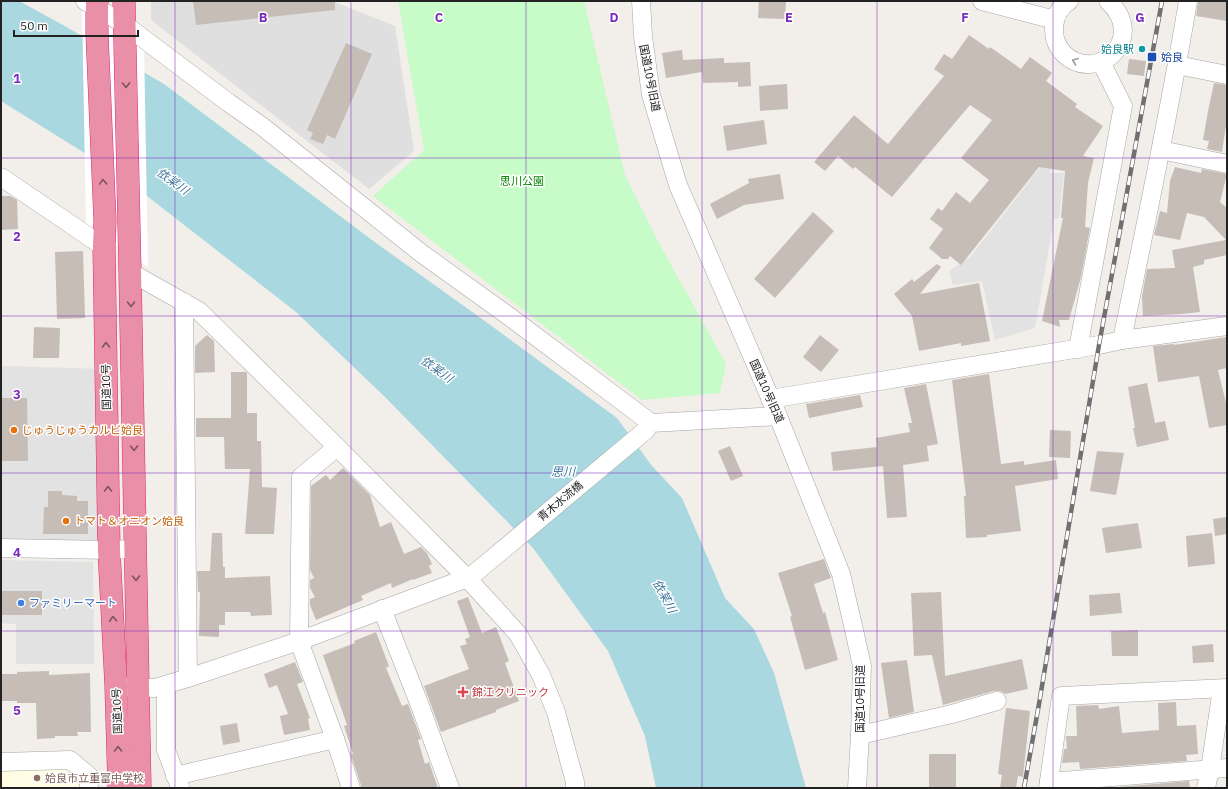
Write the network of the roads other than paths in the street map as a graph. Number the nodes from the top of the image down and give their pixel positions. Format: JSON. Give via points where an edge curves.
{"nodes":[{"id":1,"x":124,"y":1,"type":"edge"},
{"id":2,"x":641,"y":1,"type":"edge"},
{"id":3,"x":982,"y":1,"type":"edge"},
{"id":4,"x":1069,"y":1,"type":"edge"},
{"id":5,"x":1188,"y":1,"type":"edge"},
{"id":6,"x":93,"y":3,"type":"edge"},
{"id":7,"x":1117,"y":3,"type":"edge"},
{"id":8,"x":1055,"y":20,"type":"junction"},
{"id":9,"x":124,"y":24,"type":"junction"},
{"id":10,"x":1101,"y":62,"type":"junction"},
{"id":11,"x":1177,"y":65,"type":"junction"},
{"id":12,"x":1227,"y":75,"type":"edge"},
{"id":13,"x":1161,"y":150,"type":"junction"},
{"id":14,"x":1227,"y":164,"type":"edge"},
{"id":15,"x":1,"y":177,"type":"edge"},
{"id":16,"x":104,"y":247,"type":"junction"},
{"id":17,"x":130,"y":272,"type":"junction"},
{"id":18,"x":184,"y":302,"type":"junction"},
{"id":19,"x":1227,"y":326,"type":"edge"},
{"id":20,"x":1122,"y":340,"type":"junction"},
{"id":21,"x":1078,"y":349,"type":"junction"},
{"id":22,"x":770,"y":399,"type":"junction"},
{"id":23,"x":778,"y":416,"type":"junction"},
{"id":24,"x":649,"y":426,"type":"junction"},
{"id":25,"x":337,"y":447,"type":"junction"},
{"id":26,"x":1,"y":548,"type":"edge"},
{"id":27,"x":135,"y":549,"type":"junction"},
{"id":28,"x":109,"y":550,"type":"junction"},
{"id":29,"x":471,"y":576,"type":"junction"},
{"id":30,"x":382,"y":609,"type":"junction"},
{"id":31,"x":300,"y":641,"type":"junction"},
{"id":32,"x":188,"y":678,"type":"junction"},
{"id":33,"x":166,"y":685,"type":"junction"},
{"id":34,"x":116,"y":686,"type":"junction"},
{"id":35,"x":138,"y":687,"type":"junction"},
{"id":36,"x":1224,"y":688,"type":"edge"},
{"id":37,"x":996,"y":701,"type":"dead end"},
{"id":38,"x":860,"y":735,"type":"junction"},
{"id":39,"x":336,"y":739,"type":"junction"},
{"id":40,"x":1,"y":762,"type":"edge"},
{"id":41,"x":1219,"y":768,"type":"edge"},
{"id":42,"x":178,"y":782,"type":"edge"},
{"id":43,"x":1048,"y":785,"type":"edge"},
{"id":44,"x":89,"y":788,"type":"edge"},
{"id":45,"x":119,"y":788,"type":"edge"},
{"id":46,"x":140,"y":788,"type":"edge"},
{"id":47,"x":351,"y":788,"type":"edge"},
{"id":48,"x":450,"y":788,"type":"edge"},
{"id":49,"x":575,"y":788,"type":"edge"},
{"id":50,"x":857,"y":788,"type":"edge"},
{"id":51,"x":1206,"y":788,"type":"edge"}],
"edges":[{"from":1,"to":9,"type":"highway"},
{"from":2,"to":22,"type":"street","name":"国道10号旧道","via":[[642,36],[651,95],[678,185]]},
{"from":3,"to":8,"type":"street"},
{"from":4,"to":8,"type":"street"},
{"from":5,"to":11,"type":"street"},
{"from":6,"to":9,"type":"street"},
{"from":16,"to":6,"type":"highway","name":"国道10号","one_way":true,"via":[[97,34]]},
{"from":7,"to":10,"type":"street","via":[[1123,35],[1115,52]]},
{"from":10,"to":8,"type":"street","one_way":true,"via":[[1088,64],[1068,58],[1056,41]]},
{"from":9,"to":17,"type":"highway","name":"国道10号","one_way":true},
{"from":9,"to":24,"type":"street","via":[[263,127],[421,253],[510,317]]},
{"from":10,"to":21,"type":"street","via":[[1123,106]]},
{"from":11,"to":12,"type":"street"},
{"from":11,"to":13,"type":"street"},
{"from":13,"to":14,"type":"street"},
{"from":13,"to":20,"type":"street"},
{"from":15,"to":16,"type":"street"},
{"from":28,"to":16,"type":"highway","name":"国道10号","one_way":true},
{"from":17,"to":18,"type":"street"},
{"from":17,"to":27,"type":"highway","name":"国道10号","one_way":true},
{"from":18,"to":25,"type":"street","via":[[199,311]]},
{"from":18,"to":32,"type":"street"},
{"from":19,"to":20,"type":"street"},
{"from":20,"to":21,"type":"street"},
{"from":21,"to":22,"type":"street"},
{"from":22,"to":23,"type":"street","name":"国道10号旧道"},
{"from":23,"to":24,"type":"street"},
{"from":23,"to":38,"type":"street","name":"国道10号旧道","via":[[841,574],[862,666]]},
{"from":24,"to":29,"type":"street","name":"青木水流橋"},
{"from":25,"to":29,"type":"street"},
{"from":25,"to":31,"type":"street","via":[[301,477]]},
{"from":26,"to":28,"type":"street"},
{"from":27,"to":28,"type":"street"},
{"from":27,"to":35,"type":"highway","name":"国道10号","one_way":true},
{"from":34,"to":28,"type":"highway","name":"国道10号","one_way":true},
{"from":29,"to":30,"type":"street","name":"青木水流橋"},
{"from":29,"to":49,"type":"street","via":[[518,634],[541,675],[556,712]]},
{"from":30,"to":31,"type":"street","name":"青木水流橋"},
{"from":30,"to":48,"type":"street"},
{"from":31,"to":32,"type":"street","name":"青木水流橋"},
{"from":31,"to":39,"type":"street"},
{"from":32,"to":33,"type":"street","name":"青木水流橋"},
{"from":33,"to":35,"type":"street","name":"青木水流橋","via":[[155,688]]},
{"from":33,"to":42,"type":"street","via":[[166,750]]},
{"from":34,"to":35,"type":"street","name":"青木水流橋"},
{"from":45,"to":34,"type":"highway","name":"国道10号","one_way":true},
{"from":35,"to":46,"type":"highway","name":"国道10号"},
{"from":36,"to":41,"type":"street"},
{"from":36,"to":43,"type":"street","via":[[1061,696]]},
{"from":37,"to":38,"type":"street"},
{"from":38,"to":50,"type":"street","name":"国道10号旧道"},
{"from":39,"to":42,"type":"street"},
{"from":39,"to":47,"type":"street"},
{"from":40,"to":44,"type":"street","via":[[70,760],[89,776]]},
{"from":41,"to":43,"type":"street"},
{"from":41,"to":51,"type":"street"}]}
